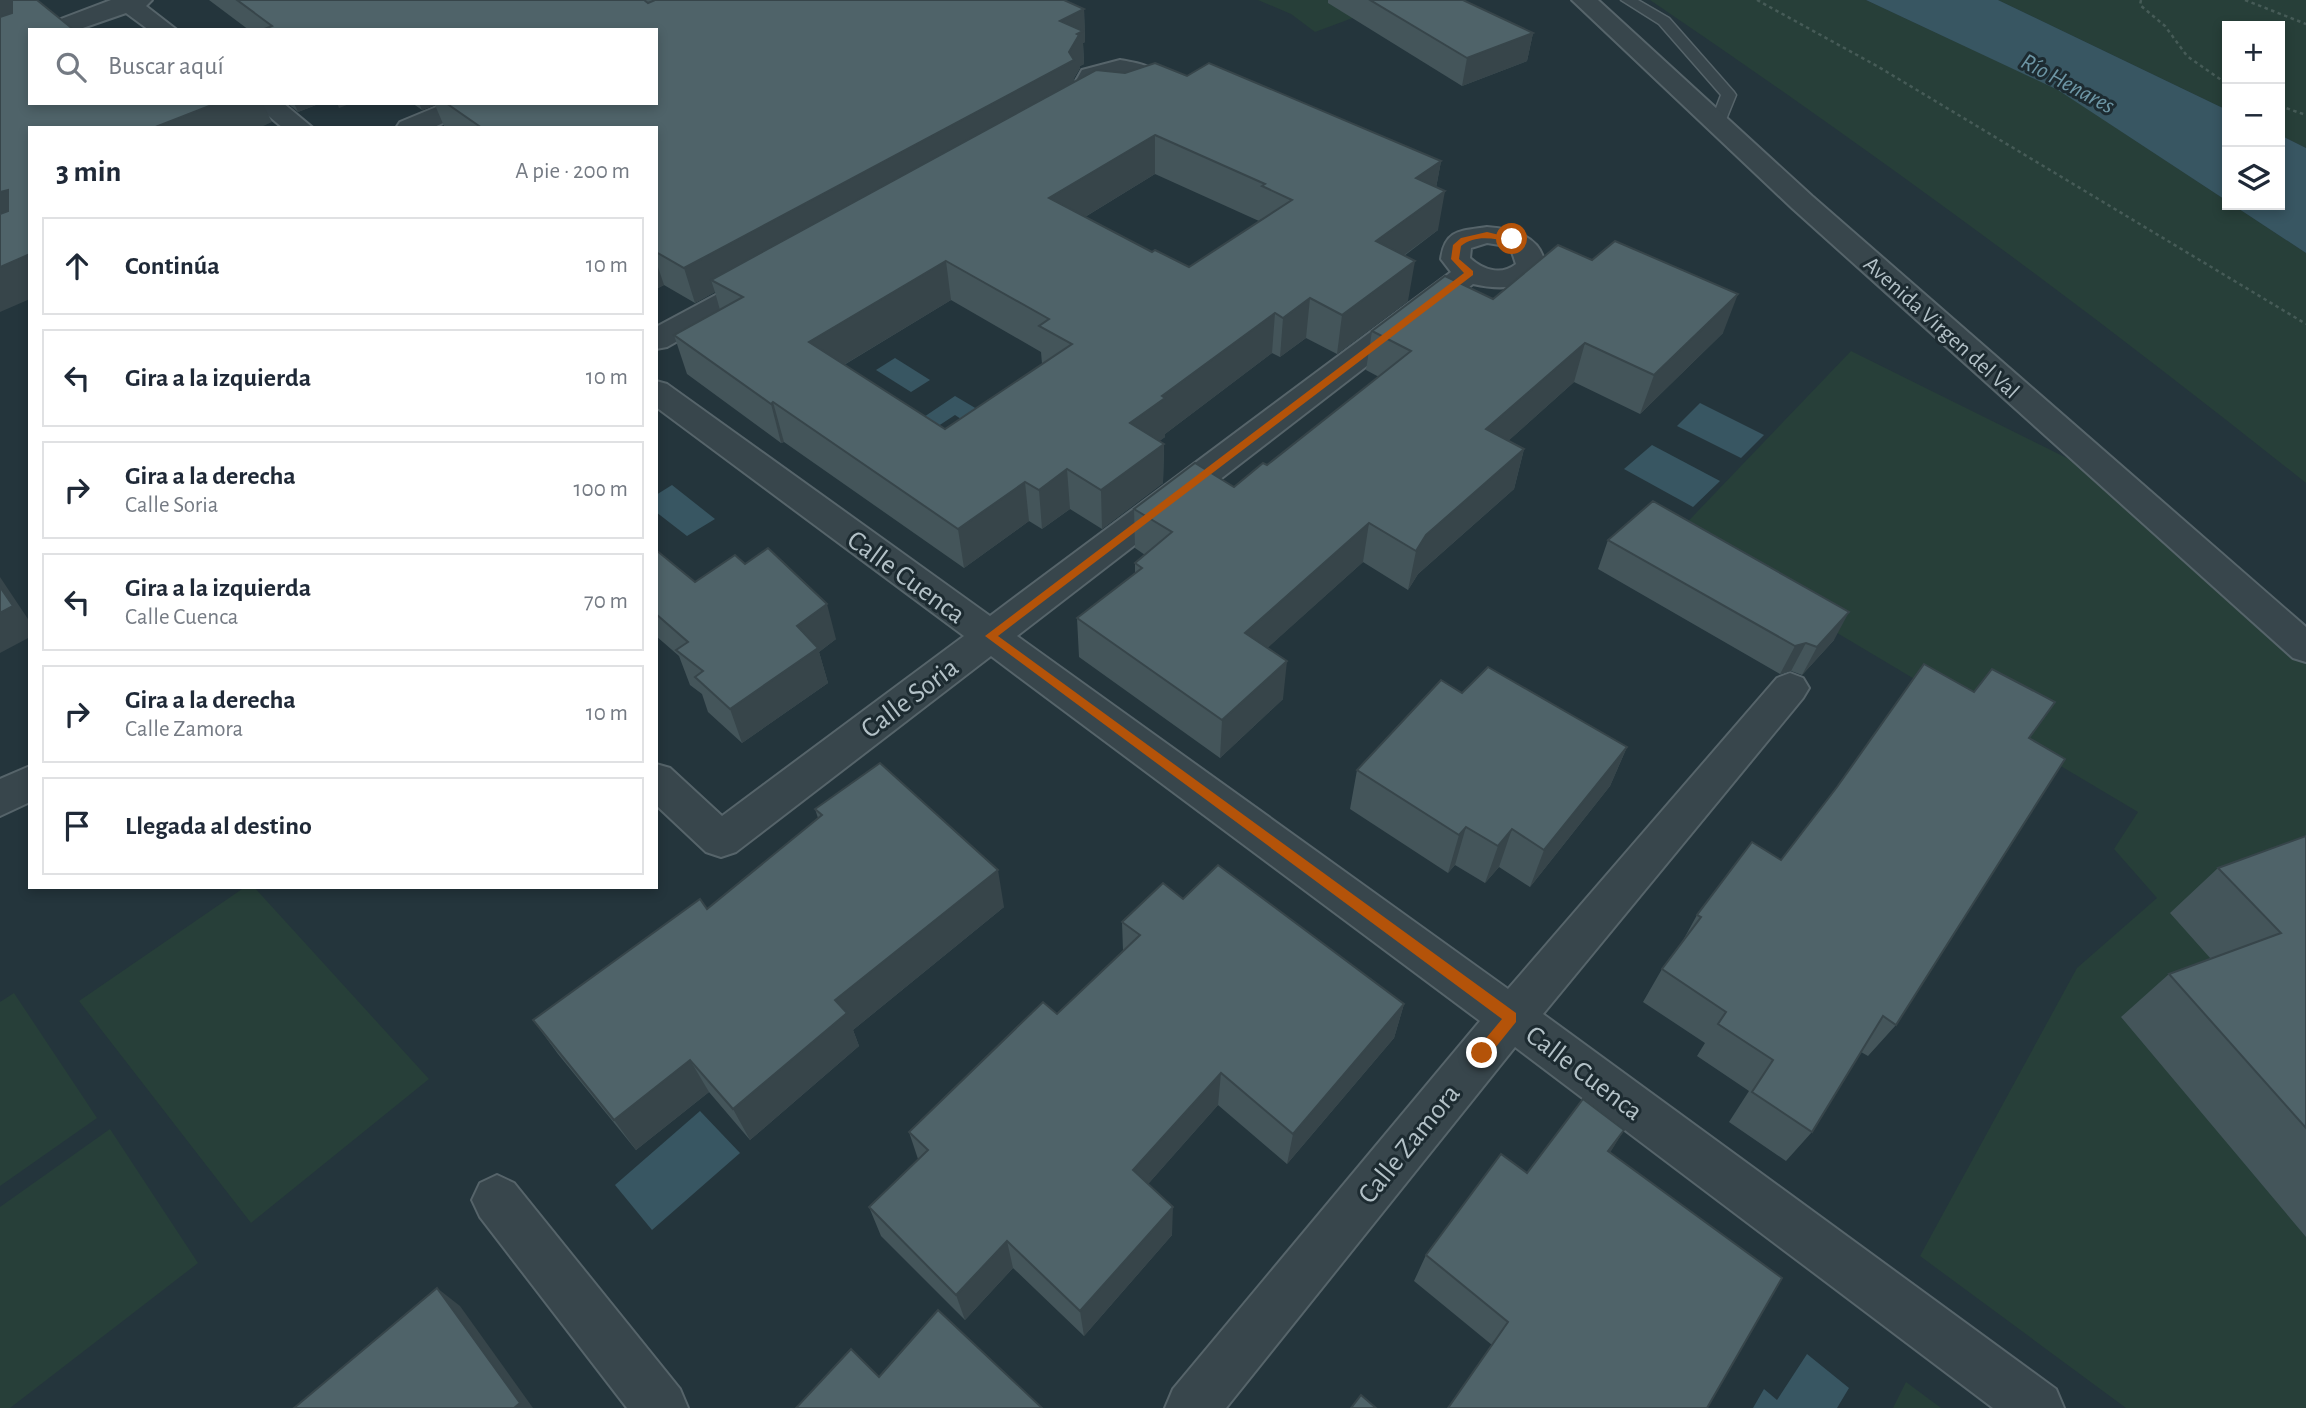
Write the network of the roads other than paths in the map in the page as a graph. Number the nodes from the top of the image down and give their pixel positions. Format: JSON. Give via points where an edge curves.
{"nodes":[{"id":1,"x":1584,"y":0,"type":"edge"},
{"id":2,"x":1628,"y":0,"type":"edge"},
{"id":3,"x":131,"y":1,"type":"edge"},
{"id":4,"x":59,"y":28,"type":"edge"},
{"id":5,"x":163,"y":28,"type":"edge"},
{"id":6,"x":1095,"y":96,"type":"edge"},
{"id":7,"x":269,"y":105,"type":"edge"},
{"id":8,"x":463,"y":105,"type":"edge"},
{"id":9,"x":1071,"y":110,"type":"edge"},
{"id":10,"x":1718,"y":124,"type":"junction"},
{"id":11,"x":297,"y":126,"type":"edge"},
{"id":12,"x":415,"y":126,"type":"edge"},
{"id":13,"x":790,"y":265,"type":"edge"},
{"id":14,"x":1469,"y":273,"type":"dead end"},
{"id":15,"x":658,"y":339,"type":"edge"},
{"id":16,"x":663,"y":406,"type":"edge"},
{"id":17,"x":990,"y":636,"type":"junction"},
{"id":18,"x":2306,"y":648,"type":"edge"},
{"id":19,"x":1790,"y":688,"type":"dead end"},
{"id":20,"x":658,"y":782,"type":"edge"},
{"id":21,"x":28,"y":783,"type":"edge"},
{"id":22,"x":0,"y":799,"type":"edge"},
{"id":23,"x":1512,"y":1018,"type":"junction"},
{"id":24,"x":497,"y":1200,"type":"dead end"},
{"id":25,"x":660,"y":1408,"type":"edge"},
{"id":26,"x":1192,"y":1408,"type":"edge"},
{"id":27,"x":2037,"y":1408,"type":"edge"}],
"edges":[{"from":1,"to":10,"type":"street","name":"Avenida Virgen del Val"},
{"from":2,"to":10,"type":"lane","via":[[1664,21],[1730,95]]},
{"from":3,"to":4,"type":"street"},
{"from":3,"to":5,"type":"street"},
{"from":6,"to":9,"type":"street"},
{"from":7,"to":11,"type":"street"},
{"from":8,"to":12,"type":"street"},
{"from":10,"to":18,"type":"street","name":"Avenida Virgen del Val"},
{"from":13,"to":15,"type":"street"},
{"from":14,"to":17,"type":"street","name":"Calle Soria"},
{"from":16,"to":17,"type":"street","name":"Calle Cuenca"},
{"from":17,"to":20,"type":"street","name":"Calle Soria","via":[[721,840]]},
{"from":17,"to":23,"type":"street","name":"Calle Cuenca"},
{"from":19,"to":23,"type":"street","name":"Calle Zamora"},
{"from":21,"to":22,"type":"street"},
{"from":23,"to":26,"type":"street","name":"Calle Zamora"},
{"from":23,"to":27,"type":"street","name":"Calle Cuenca"},
{"from":24,"to":25,"type":"street"}]}
